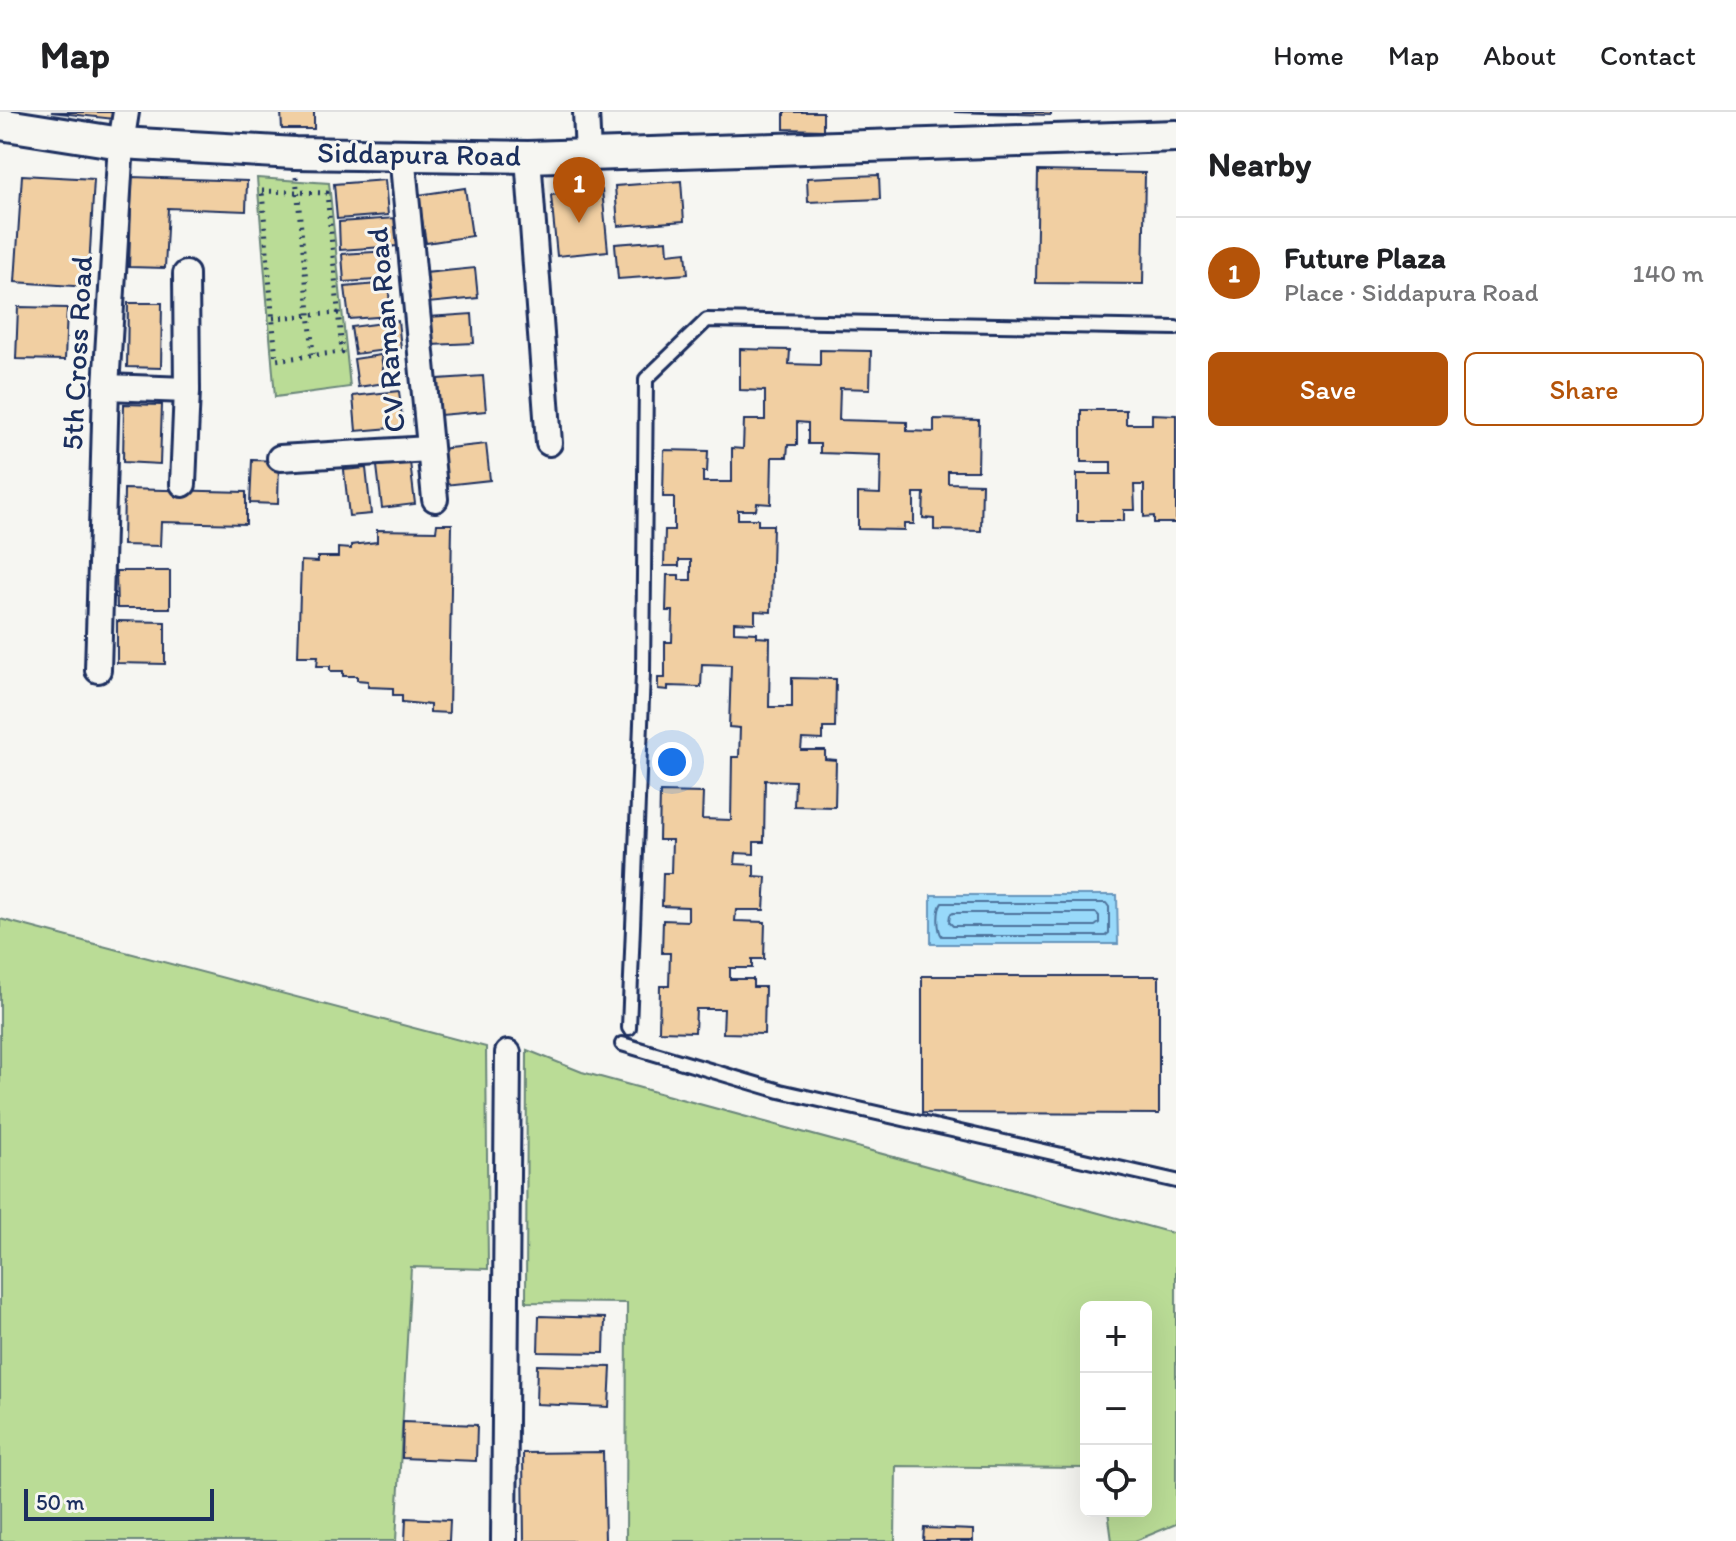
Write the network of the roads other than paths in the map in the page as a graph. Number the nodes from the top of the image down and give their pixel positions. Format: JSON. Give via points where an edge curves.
{"nodes":[{"id":1,"x":126,"y":112,"type":"edge"},
{"id":2,"x":586,"y":112,"type":"edge"},
{"id":3,"x":0,"y":124,"type":"edge"},
{"id":4,"x":1176,"y":136,"type":"edge"},
{"id":5,"x":121,"y":143,"type":"junction"},
{"id":6,"x":402,"y":154,"type":"junction"},
{"id":7,"x":588,"y":154,"type":"junction"},
{"id":8,"x":528,"y":157,"type":"junction"},
{"id":9,"x":186,"y":274,"type":"dead end"},
{"id":10,"x":1176,"y":328,"type":"edge"},
{"id":11,"x":106,"y":387,"type":"junction"},
{"id":12,"x":187,"y":390,"type":"junction"},
{"id":13,"x":549,"y":443,"type":"dead end"},
{"id":14,"x":429,"y":449,"type":"junction"},
{"id":15,"x":280,"y":458,"type":"dead end"},
{"id":16,"x":183,"y":484,"type":"dead end"},
{"id":17,"x":435,"y":499,"type":"dead end"},
{"id":18,"x":98,"y":670,"type":"dead end"},
{"id":19,"x":629,"y":1028,"type":"dead end"},
{"id":20,"x":622,"y":1044,"type":"dead end"},
{"id":21,"x":508,"y":1053,"type":"dead end"},
{"id":22,"x":1176,"y":1181,"type":"edge"},
{"id":23,"x":504,"y":1541,"type":"edge"}],
"edges":[{"from":1,"to":5,"type":"street","name":"5th Cross Road"},
{"from":2,"to":7,"type":"street"},
{"from":3,"to":5,"type":"street","name":"Siddapura Road"},
{"from":4,"to":7,"type":"street","name":"Siddapura Road"},
{"from":5,"to":6,"type":"street","name":"Siddapura Road"},
{"from":5,"to":11,"type":"street","name":"5th Cross Road"},
{"from":6,"to":8,"type":"street","name":"Siddapura Road"},
{"from":6,"to":14,"type":"street","name":"CV Raman Road"},
{"from":7,"to":8,"type":"street","name":"Siddapura Road"},
{"from":8,"to":13,"type":"street"},
{"from":9,"to":12,"type":"street"},
{"from":10,"to":19,"type":"lane","via":[[707,320],[646,379],[643,673]]},
{"from":11,"to":12,"type":"street"},
{"from":11,"to":18,"type":"street","name":"5th Cross Road"},
{"from":12,"to":16,"type":"street"},
{"from":14,"to":15,"type":"street"},
{"from":14,"to":17,"type":"street","name":"CV Raman Road"},
{"from":20,"to":22,"type":"lane","via":[[780,1091]]},
{"from":21,"to":23,"type":"street"}]}
